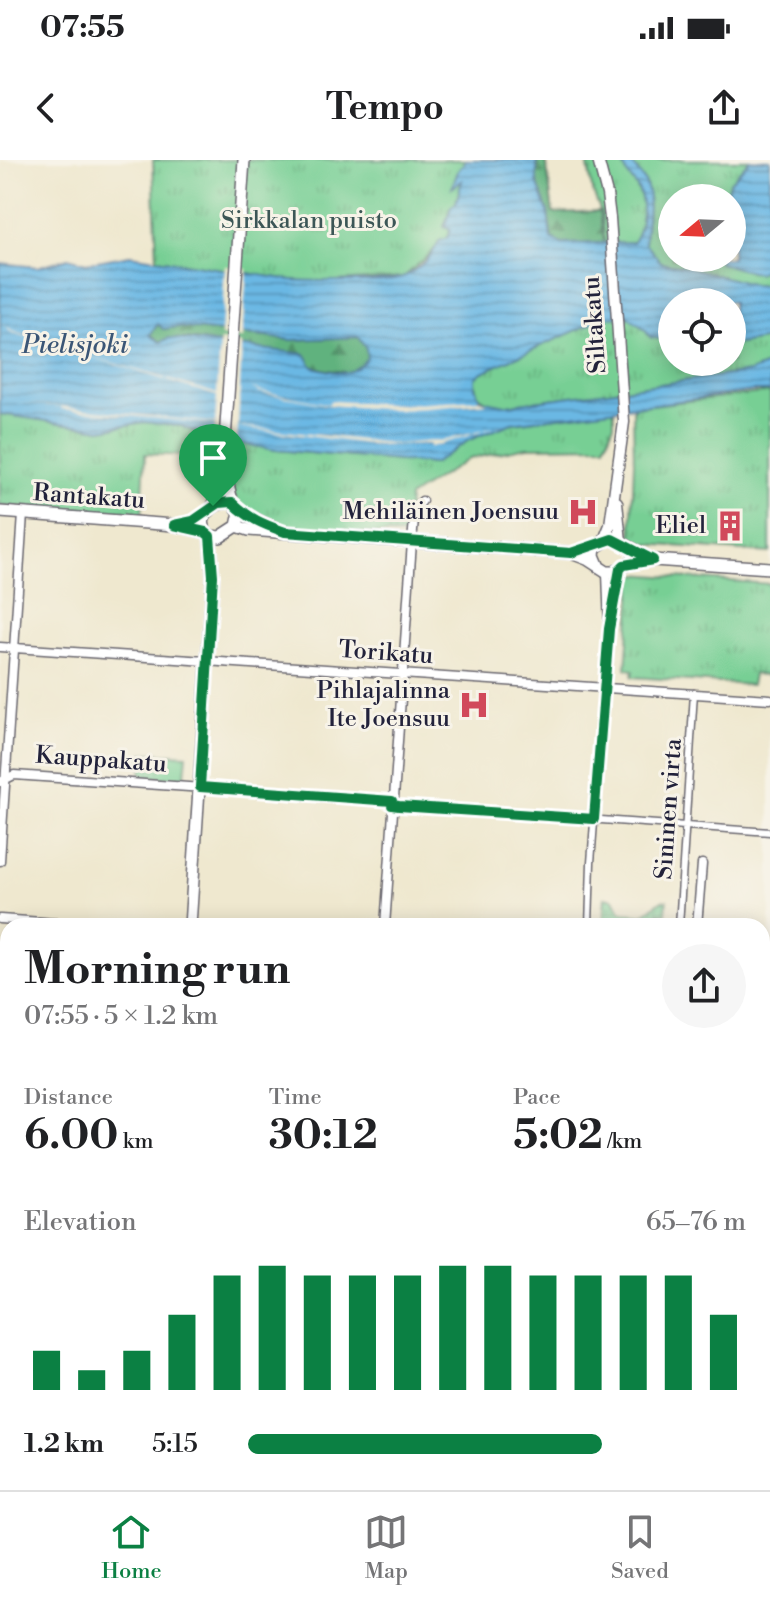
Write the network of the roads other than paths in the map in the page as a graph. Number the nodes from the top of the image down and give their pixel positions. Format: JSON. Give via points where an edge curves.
{"nodes":[{"id":1,"x":238,"y":160,"type":"edge"},
{"id":2,"x":244,"y":160,"type":"edge"},
{"id":3,"x":598,"y":160,"type":"edge"},
{"id":4,"x":239,"y":204,"type":"junction"},
{"id":5,"x":223,"y":456,"type":"junction"},
{"id":6,"x":616,"y":488,"type":"junction"},
{"id":7,"x":422,"y":501,"type":"dead end"},
{"id":8,"x":236,"y":507,"type":"junction"},
{"id":9,"x":210,"y":510,"type":"junction"},
{"id":10,"x":0,"y":512,"type":"edge"},
{"id":11,"x":23,"y":514,"type":"junction"},
{"id":12,"x":174,"y":525,"type":"junction"},
{"id":13,"x":237,"y":526,"type":"junction"},
{"id":14,"x":285,"y":532,"type":"junction"},
{"id":15,"x":208,"y":534,"type":"junction"},
{"id":16,"x":224,"y":536,"type":"junction"},
{"id":17,"x":602,"y":541,"type":"junction"},
{"id":18,"x":412,"y":542,"type":"junction"},
{"id":19,"x":623,"y":544,"type":"junction"},
{"id":20,"x":571,"y":553,"type":"junction"},
{"id":21,"x":653,"y":560,"type":"junction"},
{"id":22,"x":622,"y":567,"type":"junction"},
{"id":23,"x":770,"y":568,"type":"edge"},
{"id":24,"x":603,"y":569,"type":"junction"},
{"id":25,"x":213,"y":576,"type":"junction"},
{"id":26,"x":609,"y":629,"type":"junction"},
{"id":27,"x":0,"y":647,"type":"edge"},
{"id":28,"x":15,"y":648,"type":"junction"},
{"id":29,"x":208,"y":660,"type":"junction"},
{"id":30,"x":403,"y":675,"type":"junction"},
{"id":31,"x":604,"y":687,"type":"junction"},
{"id":32,"x":694,"y":693,"type":"junction"},
{"id":33,"x":770,"y":699,"type":"edge"},
{"id":34,"x":3,"y":781,"type":"edge"},
{"id":35,"x":200,"y":787,"type":"junction"},
{"id":36,"x":392,"y":803,"type":"junction"},
{"id":37,"x":594,"y":819,"type":"junction"},
{"id":38,"x":686,"y":825,"type":"junction"},
{"id":39,"x":770,"y":832,"type":"edge"},
{"id":40,"x":0,"y":861,"type":"edge"},
{"id":41,"x":702,"y":864,"type":"dead end"},
{"id":42,"x":191,"y":918,"type":"edge"},
{"id":43,"x":385,"y":918,"type":"edge"},
{"id":44,"x":589,"y":918,"type":"edge"},
{"id":45,"x":680,"y":918,"type":"edge"},
{"id":46,"x":698,"y":918,"type":"edge"},
{"id":47,"x":770,"y":962,"type":"edge"},
{"id":48,"x":770,"y":972,"type":"edge"}],
"edges":[{"from":1,"to":4,"type":"main road"},
{"from":2,"to":4,"type":"main road"},
{"from":3,"to":6,"type":"street","name":"Siltakatu","via":[[608,199],[624,422]]},
{"from":4,"to":5,"type":"main road"},
{"from":5,"to":8,"type":"main road"},
{"from":5,"to":9,"type":"main road","via":[[218,495]]},
{"from":6,"to":17,"type":"street","name":"Siltakatu"},
{"from":6,"to":19,"type":"street","name":"Siltakatu"},
{"from":7,"to":18,"type":"street","via":[[415,509]]},
{"from":8,"to":9,"type":"main road","via":[[219,503]]},
{"from":8,"to":13,"type":"main road"},
{"from":8,"to":14,"type":"main road","via":[[252,520]]},
{"from":9,"to":12,"type":"main road","name":"Rantakatu"},
{"from":9,"to":15,"type":"main road","via":[[203,527]]},
{"from":10,"to":11,"type":"main road","name":"Rantakatu"},
{"from":11,"to":12,"type":"main road","name":"Rantakatu"},
{"from":11,"to":28,"type":"street"},
{"from":12,"to":15,"type":"main road","name":"Rantakatu"},
{"from":13,"to":14,"type":"main road"},
{"from":13,"to":16,"type":"main road"},
{"from":14,"to":18,"type":"main road"},
{"from":15,"to":16,"type":"main road"},
{"from":15,"to":25,"type":"main road"},
{"from":16,"to":25,"type":"main road"},
{"from":17,"to":19,"type":"main road"},
{"from":17,"to":20,"type":"main road"},
{"from":17,"to":24,"type":"main road","via":[[594,555]]},
{"from":18,"to":20,"type":"main road"},
{"from":18,"to":30,"type":"street"},
{"from":19,"to":21,"type":"main road"},
{"from":19,"to":22,"type":"main road","via":[[627,555]]},
{"from":20,"to":24,"type":"main road"},
{"from":21,"to":22,"type":"main road"},
{"from":21,"to":23,"type":"main road"},
{"from":22,"to":24,"type":"main road"},
{"from":22,"to":26,"type":"street"},
{"from":24,"to":26,"type":"street"},
{"from":25,"to":29,"type":"main road"},
{"from":26,"to":31,"type":"street"},
{"from":27,"to":28,"type":"street","name":"Torikatu"},
{"from":28,"to":29,"type":"street","name":"Torikatu"},
{"from":28,"to":34,"type":"street"},
{"from":29,"to":30,"type":"street","name":"Torikatu"},
{"from":29,"to":35,"type":"main road"},
{"from":30,"to":31,"type":"street","name":"Torikatu"},
{"from":30,"to":36,"type":"street"},
{"from":31,"to":32,"type":"street","name":"Torikatu"},
{"from":31,"to":37,"type":"street"},
{"from":32,"to":33,"type":"street","name":"Torikatu"},
{"from":32,"to":38,"type":"street","name":"Sininen virta"},
{"from":34,"to":35,"type":"street","name":"Kauppakatu","via":[[14,775]]},
{"from":34,"to":40,"type":"street"},
{"from":35,"to":36,"type":"street","name":"Kauppakatu"},
{"from":35,"to":42,"type":"main road"},
{"from":36,"to":37,"type":"street","name":"Kauppakatu"},
{"from":36,"to":43,"type":"street"},
{"from":37,"to":38,"type":"street","name":"Kauppakatu"},
{"from":37,"to":44,"type":"street"},
{"from":38,"to":39,"type":"street","name":"Kauppakatu"},
{"from":38,"to":45,"type":"street","name":"Sininen virta"},
{"from":41,"to":46,"type":"street"},
{"from":47,"to":48,"type":"street"}]}
